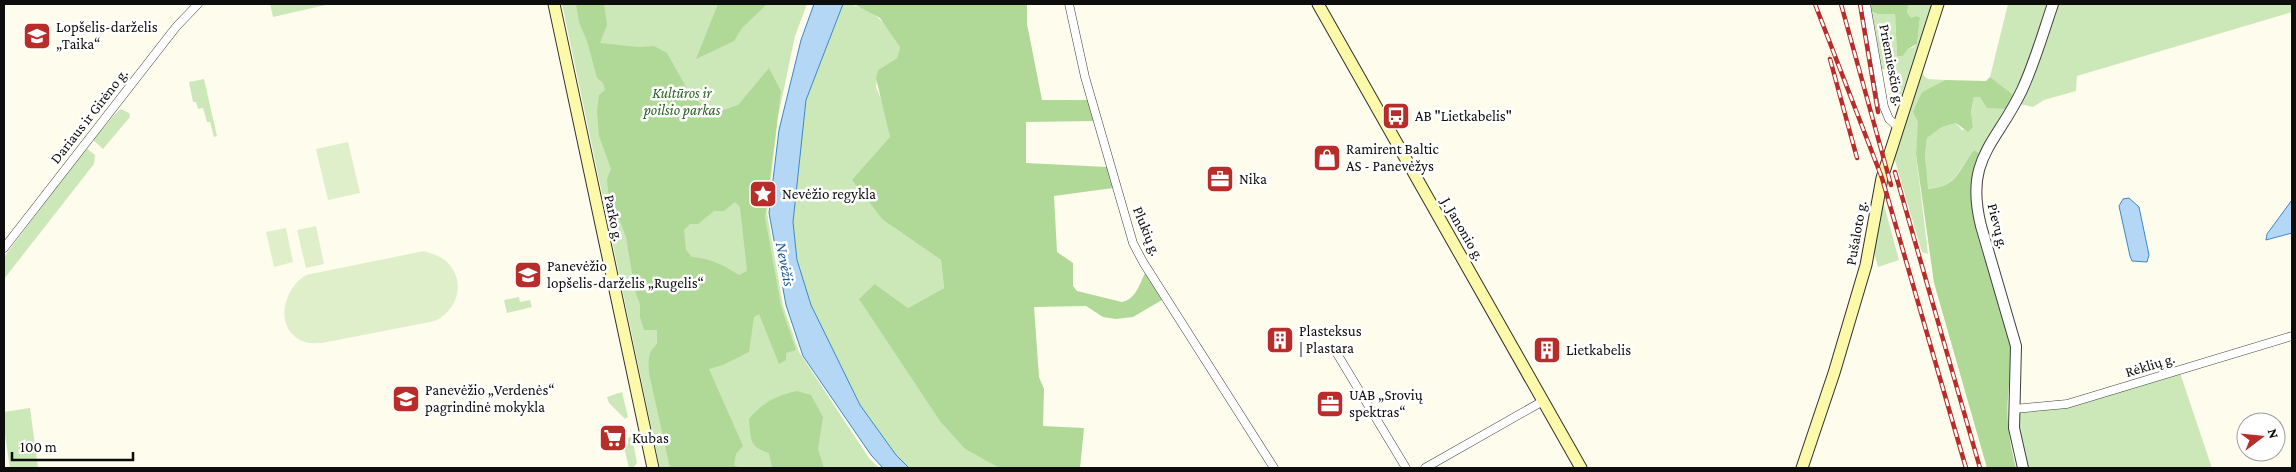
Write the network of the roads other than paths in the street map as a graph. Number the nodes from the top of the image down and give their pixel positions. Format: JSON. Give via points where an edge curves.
{"nodes":[{"id":1,"x":198,"y":4,"type":"edge"},
{"id":2,"x":554,"y":4,"type":"edge"},
{"id":3,"x":1070,"y":4,"type":"edge"},
{"id":4,"x":1318,"y":4,"type":"edge"},
{"id":5,"x":1866,"y":4,"type":"edge"},
{"id":6,"x":1938,"y":4,"type":"edge"},
{"id":7,"x":2053,"y":4,"type":"edge"},
{"id":8,"x":1898,"y":127,"type":"junction"},
{"id":9,"x":4,"y":248,"type":"edge"},
{"id":10,"x":2292,"y":336,"type":"edge"},
{"id":11,"x":1336,"y":352,"type":"dead end"},
{"id":12,"x":1543,"y":401,"type":"junction"},
{"id":13,"x":2014,"y":409,"type":"junction"},
{"id":14,"x":653,"y":468,"type":"edge"},
{"id":15,"x":1274,"y":468,"type":"edge"},
{"id":16,"x":1406,"y":468,"type":"edge"},
{"id":17,"x":1425,"y":468,"type":"edge"},
{"id":18,"x":1581,"y":468,"type":"edge"},
{"id":19,"x":1802,"y":468,"type":"edge"},
{"id":20,"x":2022,"y":468,"type":"edge"}],
"edges":[{"from":1,"to":9,"type":"street","name":"Dariaus ir Girėno g.","via":[[176,27]]},
{"from":2,"to":14,"type":"main road","name":"Parko g."},
{"from":3,"to":15,"type":"street","name":"Plukių g.","via":[[1085,77],[1133,243]]},
{"from":4,"to":12,"type":"main road","name":"J. Janonio g."},
{"from":5,"to":8,"type":"street","name":"Priemiesčio g.","via":[[1884,106],[1889,119]]},
{"from":6,"to":8,"type":"main road","name":"Pušaloto g."},
{"from":7,"to":13,"type":"street","name":"Pievų g.","via":[[2024,86],[1984,155],[1975,188],[1976,208],[2016,346]]},
{"from":8,"to":19,"type":"main road","name":"Pušaloto g.","via":[[1882,178],[1866,265]]},
{"from":10,"to":13,"type":"street","name":"Rėklių g.","via":[[2067,404]]},
{"from":11,"to":16,"type":"street"},
{"from":12,"to":17,"type":"street"},
{"from":12,"to":18,"type":"main road","name":"J. Janonio g."},
{"from":13,"to":20,"type":"street","name":"Pievų g.","via":[[2014,428]]}]}
